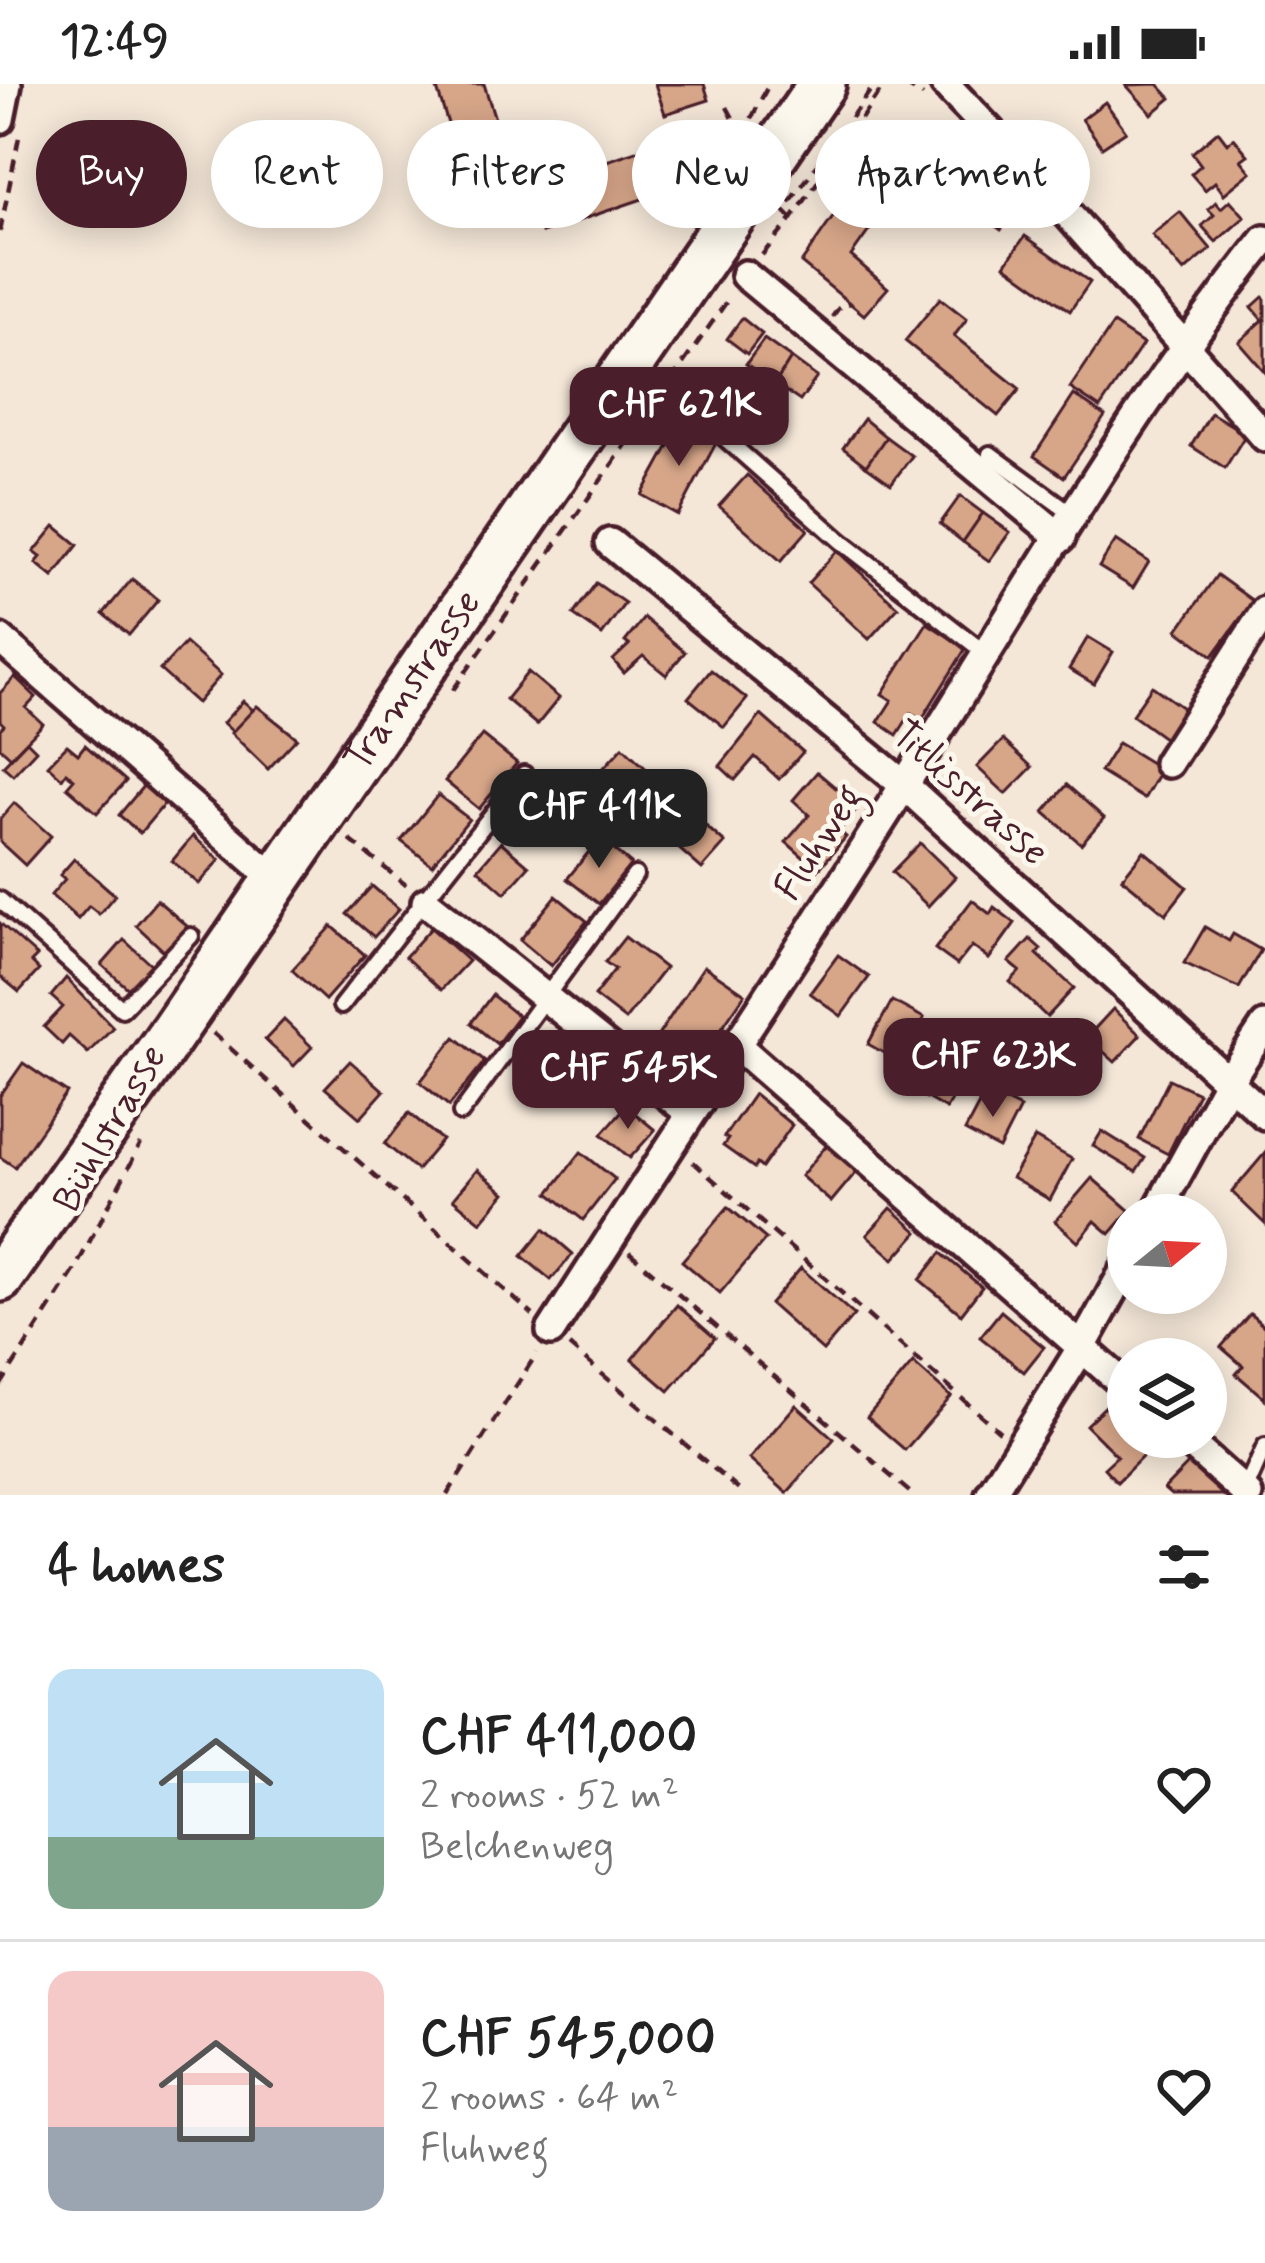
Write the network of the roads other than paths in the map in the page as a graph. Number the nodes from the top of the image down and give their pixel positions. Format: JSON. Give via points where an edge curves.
{"nodes":[{"id":1,"x":7,"y":84,"type":"edge"},
{"id":2,"x":822,"y":84,"type":"edge"},
{"id":3,"x":945,"y":84,"type":"edge"},
{"id":4,"x":10,"y":123,"type":"edge"},
{"id":5,"x":1265,"y":240,"type":"edge"},
{"id":6,"x":745,"y":275,"type":"road end"},
{"id":7,"x":1183,"y":345,"type":"junction"},
{"id":8,"x":702,"y":418,"type":"dead end"},
{"id":9,"x":1265,"y":437,"type":"edge"},
{"id":10,"x":990,"y":454,"type":"dead end"},
{"id":11,"x":1068,"y":527,"type":"junction"},
{"id":12,"x":610,"y":543,"type":"dead end"},
{"id":13,"x":1265,"y":611,"type":"edge"},
{"id":14,"x":0,"y":640,"type":"edge"},
{"id":15,"x":985,"y":652,"type":"junction"},
{"id":16,"x":1168,"y":763,"type":"dead end"},
{"id":17,"x":524,"y":773,"type":"dead end"},
{"id":18,"x":904,"y":785,"type":"junction"},
{"id":19,"x":635,"y":875,"type":"dead end"},
{"id":20,"x":276,"y":880,"type":"junction"},
{"id":21,"x":0,"y":900,"type":"edge"},
{"id":22,"x":426,"y":902,"type":"junction"},
{"id":23,"x":191,"y":936,"type":"dead end"},
{"id":24,"x":545,"y":994,"type":"junction"},
{"id":25,"x":341,"y":1006,"type":"dead end"},
{"id":26,"x":1265,"y":1026,"type":"edge"},
{"id":27,"x":734,"y":1043,"type":"junction"},
{"id":28,"x":1228,"y":1082,"type":"junction"},
{"id":29,"x":461,"y":1113,"type":"dead end"},
{"id":30,"x":690,"y":1113,"type":"junction"},
{"id":31,"x":1265,"y":1114,"type":"edge"},
{"id":32,"x":1167,"y":1194,"type":"edge"},
{"id":33,"x":0,"y":1278,"type":"edge"},
{"id":34,"x":1107,"y":1302,"type":"edge"},
{"id":35,"x":551,"y":1331,"type":"road end"},
{"id":36,"x":1082,"y":1347,"type":"junction"},
{"id":37,"x":1107,"y":1369,"type":"edge"},
{"id":38,"x":1265,"y":1446,"type":"edge"},
{"id":39,"x":1207,"y":1458,"type":"edge"},
{"id":40,"x":1246,"y":1493,"type":"edge"},
{"id":41,"x":990,"y":1495,"type":"edge"}],
"edges":[{"from":1,"to":4,"type":"street"},
{"from":2,"to":20,"type":"main road","name":"Tramstrasse"},
{"from":3,"to":7,"type":"street"},
{"from":5,"to":7,"type":"street","name":"Fluhweg"},
{"from":6,"to":11,"type":"street"},
{"from":7,"to":9,"type":"street"},
{"from":7,"to":11,"type":"street","name":"Fluhweg"},
{"from":8,"to":15,"type":"lane","via":[[841,542]]},
{"from":10,"to":11,"type":"lane"},
{"from":11,"to":15,"type":"street","name":"Fluhweg"},
{"from":12,"to":18,"type":"street","name":"Titlisstrasse"},
{"from":13,"to":16,"type":"street"},
{"from":14,"to":20,"type":"street"},
{"from":15,"to":18,"type":"street","name":"Fluhweg"},
{"from":17,"to":22,"type":"lane"},
{"from":18,"to":27,"type":"street","name":"Fluhweg"},
{"from":18,"to":28,"type":"street","name":"Titlisstrasse"},
{"from":19,"to":24,"type":"lane"},
{"from":20,"to":33,"type":"main road","name":"Tramstrasse"},
{"from":21,"to":23,"type":"lane","via":[[122,1009]]},
{"from":22,"to":24,"type":"street"},
{"from":22,"to":25,"type":"lane"},
{"from":24,"to":29,"type":"lane"},
{"from":24,"to":30,"type":"street"},
{"from":26,"to":28,"type":"street"},
{"from":27,"to":30,"type":"street","name":"Fluhweg"},
{"from":27,"to":36,"type":"street"},
{"from":28,"to":31,"type":"street","name":"Titlisstrasse"},
{"from":28,"to":32,"type":"street"},
{"from":30,"to":35,"type":"street","name":"Fluhweg"},
{"from":34,"to":36,"type":"street"},
{"from":36,"to":37,"type":"street"},
{"from":36,"to":41,"type":"street"},
{"from":38,"to":40,"type":"lane"},
{"from":39,"to":40,"type":"street"}]}
